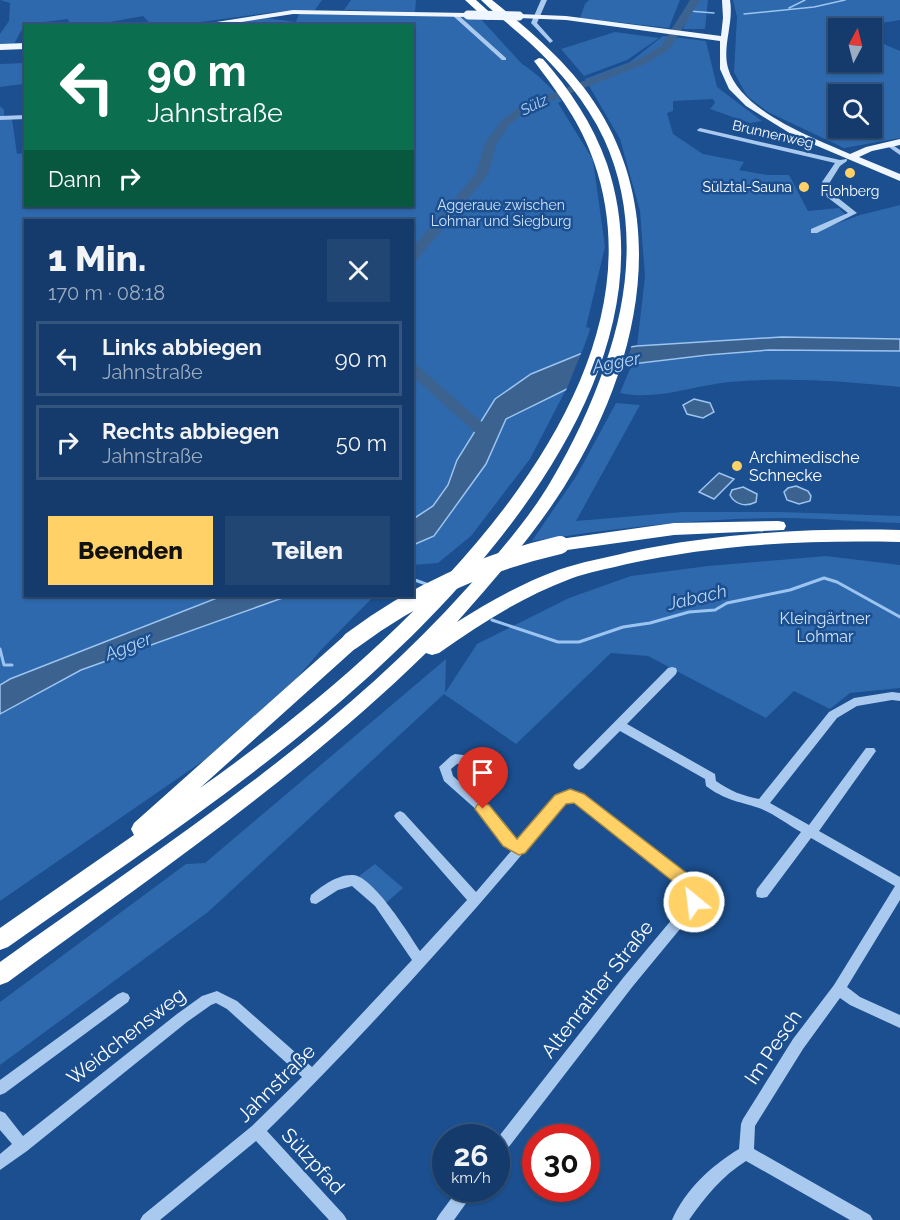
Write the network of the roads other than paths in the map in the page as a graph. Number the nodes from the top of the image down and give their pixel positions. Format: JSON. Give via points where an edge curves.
{"nodes":[{"id":1,"x":470,"y":0,"type":"edge"},
{"id":2,"x":486,"y":0,"type":"edge"},
{"id":3,"x":497,"y":0,"type":"edge"},
{"id":4,"x":544,"y":0,"type":"edge"},
{"id":5,"x":726,"y":0,"type":"edge"},
{"id":6,"x":500,"y":12,"type":"junction"},
{"id":7,"x":454,"y":14,"type":"junction"},
{"id":8,"x":536,"y":16,"type":"junction"},
{"id":9,"x":208,"y":24,"type":"edge"},
{"id":10,"x":727,"y":34,"type":"junction"},
{"id":11,"x":550,"y":41,"type":"dead end"},
{"id":12,"x":24,"y":46,"type":"edge"},
{"id":13,"x":0,"y":47,"type":"edge"},
{"id":14,"x":504,"y":59,"type":"dead end"},
{"id":15,"x":24,"y":117,"type":"edge"},
{"id":16,"x":0,"y":118,"type":"edge"},
{"id":17,"x":700,"y":130,"type":"dead end"},
{"id":18,"x":900,"y":142,"type":"edge"},
{"id":19,"x":888,"y":144,"type":"junction"},
{"id":20,"x":900,"y":153,"type":"edge"},
{"id":21,"x":851,"y":157,"type":"junction"},
{"id":22,"x":840,"y":162,"type":"junction"},
{"id":23,"x":900,"y":178,"type":"edge"},
{"id":24,"x":814,"y":231,"type":"dead end"},
{"id":25,"x":900,"y":530,"type":"edge"},
{"id":26,"x":900,"y":536,"type":"edge"},
{"id":27,"x":672,"y":671,"type":"dead end"},
{"id":28,"x":393,"y":674,"type":"junction"},
{"id":29,"x":900,"y":697,"type":"edge"},
{"id":30,"x":618,"y":724,"type":"junction"},
{"id":31,"x":870,"y":751,"type":"dead end"},
{"id":32,"x":467,"y":759,"type":"dead end"},
{"id":33,"x":579,"y":765,"type":"dead end"},
{"id":34,"x":570,"y":796,"type":"joint"},
{"id":35,"x":762,"y":804,"type":"junction"},
{"id":36,"x":400,"y":816,"type":"dead end"},
{"id":37,"x":810,"y":832,"type":"junction"},
{"id":38,"x":519,"y":848,"type":"junction"},
{"id":39,"x":86,"y":879,"type":"junction"},
{"id":40,"x":900,"y":884,"type":"edge"},
{"id":41,"x":900,"y":889,"type":"edge"},
{"id":42,"x":762,"y":893,"type":"dead end"},
{"id":43,"x":316,"y":899,"type":"dead end"},
{"id":44,"x":475,"y":900,"type":"junction"},
{"id":45,"x":0,"y":940,"type":"edge"},
{"id":46,"x":419,"y":960,"type":"junction"},
{"id":47,"x":0,"y":975,"type":"edge"},
{"id":48,"x":839,"y":989,"type":"junction"},
{"id":49,"x":123,"y":998,"type":"dead end"},
{"id":50,"x":900,"y":1022,"type":"edge"},
{"id":51,"x":312,"y":1077,"type":"junction"},
{"id":52,"x":0,"y":1088,"type":"edge"},
{"id":53,"x":0,"y":1118,"type":"edge"},
{"id":54,"x":257,"y":1131,"type":"junction"},
{"id":55,"x":510,"y":1134,"type":"edge"},
{"id":56,"x":22,"y":1146,"type":"junction"},
{"id":57,"x":746,"y":1152,"type":"junction"},
{"id":58,"x":0,"y":1163,"type":"edge"},
{"id":59,"x":458,"y":1202,"type":"edge"},
{"id":60,"x":148,"y":1220,"type":"edge"},
{"id":61,"x":339,"y":1220,"type":"edge"},
{"id":62,"x":444,"y":1220,"type":"edge"},
{"id":63,"x":680,"y":1220,"type":"edge"},
{"id":64,"x":865,"y":1220,"type":"edge"}],
"edges":[{"from":1,"to":39,"type":"highway","via":[[518,40],[553,77],[573,104],[603,166],[613,214],[614,267],[605,324],[586,381],[550,452],[515,505],[484,546],[402,635],[345,687],[245,767]]},
{"from":2,"to":6,"type":"highway"},
{"from":3,"to":6,"type":"highway"},
{"from":4,"to":8,"type":"street"},
{"from":5,"to":10,"type":"main road"},
{"from":6,"to":28,"type":"highway","via":[[566,73],[586,98],[614,149],[631,207],[634,260],[627,321],[598,405],[542,506],[458,609]]},
{"from":7,"to":8,"type":"main road","bridge":true},
{"from":7,"to":9,"type":"main road","via":[[285,12]]},
{"from":7,"to":14,"type":"street"},
{"from":8,"to":10,"type":"main road","via":[[688,35]]},
{"from":8,"to":11,"type":"street","via":[[535,26]]},
{"from":10,"to":21,"type":"main road","via":[[724,69],[744,100],[779,124]]},
{"from":12,"to":13,"type":"main road"},
{"from":15,"to":16,"type":"street"},
{"from":17,"to":22,"type":"street","name":"Brunnenweg"},
{"from":18,"to":19,"type":"main road"},
{"from":19,"to":20,"type":"street"},
{"from":19,"to":21,"type":"main road"},
{"from":21,"to":22,"type":"street"},
{"from":21,"to":23,"type":"main road"},
{"from":22,"to":24,"type":"street","via":[[826,182],[830,195],[853,213]]},
{"from":25,"to":39,"type":"highway","bridge":true,"via":[[712,527],[636,533],[514,556],[449,580],[408,601],[351,641]]},
{"from":26,"to":28,"type":"highway","via":[[758,538],[665,550],[601,564],[564,575],[498,605]]},
{"from":27,"to":30,"type":"street"},
{"from":28,"to":47,"type":"highway","via":[[264,783]]},
{"from":29,"to":35,"type":"street","via":[[854,702],[833,716]]},
{"from":30,"to":33,"type":"street"},
{"from":30,"to":35,"type":"street","via":[[711,777],[710,783],[725,794]]},
{"from":31,"to":37,"type":"street"},
{"from":32,"to":38,"type":"street","via":[[455,759],[445,767],[448,778]]},
{"from":34,"to":38,"type":"street","name":"Jahnstraße","via":[[561,800]]},
{"from":34,"to":55,"type":"street","name":"Altenrather Straße","via":[[579,798],[691,886],[696,894],[694,902]]},
{"from":35,"to":37,"type":"street"},
{"from":36,"to":44,"type":"street"},
{"from":37,"to":40,"type":"street"},
{"from":37,"to":42,"type":"street"},
{"from":38,"to":44,"type":"street","name":"Jahnstraße"},
{"from":39,"to":45,"type":"highway"},
{"from":41,"to":48,"type":"street","name":"Im Pesch"},
{"from":43,"to":46,"type":"street","via":[[343,880],[354,880],[380,902]]},
{"from":44,"to":46,"type":"street","name":"Jahnstraße"},
{"from":46,"to":51,"type":"street","name":"Jahnstraße"},
{"from":48,"to":50,"type":"street"},
{"from":48,"to":57,"type":"street","name":"Im Pesch","via":[[798,1044],[748,1124]]},
{"from":49,"to":52,"type":"street","name":"Weidchensweg"},
{"from":51,"to":54,"type":"street","name":"Jahnstraße"},
{"from":51,"to":56,"type":"street","name":"Weidchensweg","via":[[232,1005],[217,997],[182,1018]]},
{"from":53,"to":56,"type":"street"},
{"from":54,"to":60,"type":"street","name":"Jahnstraße"},
{"from":54,"to":61,"type":"street","name":"Sülzpfad"},
{"from":56,"to":58,"type":"street","name":"Weidchensweg"},
{"from":57,"to":63,"type":"street","via":[[722,1166]]},
{"from":57,"to":64,"type":"street"},
{"from":59,"to":62,"type":"street"}]}
